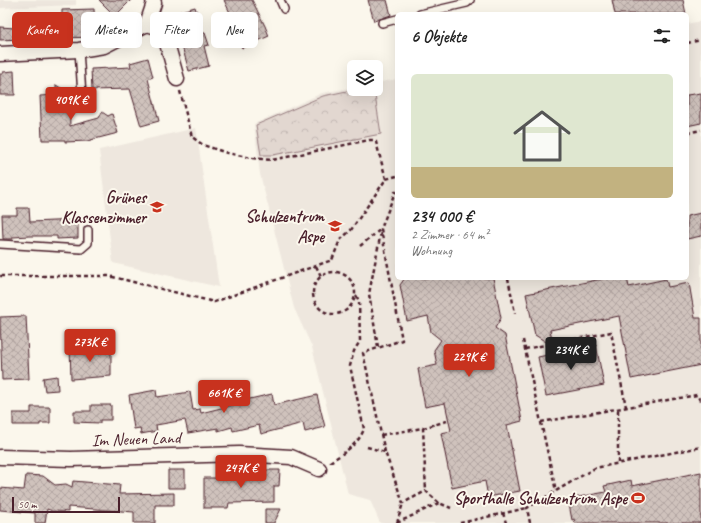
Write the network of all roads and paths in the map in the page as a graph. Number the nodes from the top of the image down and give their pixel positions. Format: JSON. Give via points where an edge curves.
{"nodes":[{"id":1,"x":153,"y":0,"type":"edge"},
{"id":2,"x":280,"y":0,"type":"edge"},
{"id":3,"x":470,"y":0,"type":"edge"},
{"id":4,"x":284,"y":9,"type":"dead end"},
{"id":5,"x":429,"y":12,"type":"edge"},
{"id":6,"x":395,"y":20,"type":"edge"},
{"id":7,"x":382,"y":23,"type":"dead end"},
{"id":8,"x":147,"y":24,"type":"junction"},
{"id":9,"x":701,"y":40,"type":"edge"},
{"id":10,"x":689,"y":42,"type":"edge"},
{"id":11,"x":79,"y":50,"type":"junction"},
{"id":12,"x":0,"y":54,"type":"edge"},
{"id":13,"x":176,"y":79,"type":"joint"},
{"id":14,"x":82,"y":95,"type":"dead end"},
{"id":15,"x":701,"y":130,"type":"edge"},
{"id":16,"x":689,"y":133,"type":"edge"},
{"id":17,"x":395,"y":177,"type":"edge"},
{"id":18,"x":386,"y":179,"type":"junction"},
{"id":19,"x":395,"y":192,"type":"edge"},
{"id":20,"x":381,"y":229,"type":"junction"},
{"id":21,"x":88,"y":230,"type":"dead end"},
{"id":22,"x":0,"y":244,"type":"edge"},
{"id":23,"x":360,"y":246,"type":"dead end"},
{"id":24,"x":316,"y":266,"type":"junction"},
{"id":25,"x":0,"y":276,"type":"edge"},
{"id":26,"x":321,"y":276,"type":"junction"},
{"id":27,"x":508,"y":280,"type":"edge"},
{"id":28,"x":355,"y":293,"type":"junction"},
{"id":29,"x":515,"y":313,"type":"dead end"},
{"id":30,"x":523,"y":340,"type":"dead end"},
{"id":31,"x":378,"y":347,"type":"junction"},
{"id":32,"x":525,"y":349,"type":"junction"},
{"id":33,"x":701,"y":402,"type":"edge"},
{"id":34,"x":626,"y":407,"type":"junction"},
{"id":35,"x":618,"y":409,"type":"junction"},
{"id":36,"x":447,"y":421,"type":"dead end"},
{"id":37,"x":541,"y":422,"type":"junction"},
{"id":38,"x":423,"y":428,"type":"junction"},
{"id":39,"x":381,"y":436,"type":"junction"},
{"id":40,"x":701,"y":446,"type":"edge"},
{"id":41,"x":367,"y":447,"type":"dead end"},
{"id":42,"x":385,"y":452,"type":"junction"},
{"id":43,"x":0,"y":457,"type":"edge"},
{"id":44,"x":618,"y":463,"type":"junction"},
{"id":45,"x":319,"y":469,"type":"joint"},
{"id":46,"x":426,"y":491,"type":"junction"},
{"id":47,"x":556,"y":491,"type":"junction"},
{"id":48,"x":403,"y":503,"type":"junction"},
{"id":49,"x":439,"y":503,"type":"junction"},
{"id":50,"x":451,"y":508,"type":"dead end"},
{"id":51,"x":527,"y":508,"type":"junction"},
{"id":52,"x":503,"y":513,"type":"junction"},
{"id":53,"x":397,"y":523,"type":"edge"},
{"id":54,"x":460,"y":523,"type":"edge"},
{"id":55,"x":506,"y":523,"type":"edge"},
{"id":56,"x":530,"y":523,"type":"edge"}],
"edges":[{"from":1,"to":8,"type":"street"},
{"from":2,"to":4,"type":"lane"},
{"from":3,"to":5,"type":"lane","via":[[467,3]]},
{"from":6,"to":7,"type":"lane"},
{"from":8,"to":11,"type":"street","via":[[104,46]]},
{"from":8,"to":13,"type":"street","via":[[163,29]]},
{"from":9,"to":10,"type":"path"},
{"from":11,"to":12,"type":"street"},
{"from":11,"to":14,"type":"lane"},
{"from":13,"to":18,"type":"path","via":[[192,137],[203,145],[227,153],[272,160],[374,140]]},
{"from":15,"to":16,"type":"path"},
{"from":17,"to":18,"type":"path"},
{"from":18,"to":24,"type":"path","via":[[340,240],[332,260]]},
{"from":19,"to":20,"type":"path"},
{"from":20,"to":23,"type":"path"},
{"from":20,"to":31,"type":"path","via":[[369,294]]},
{"from":20,"to":31,"type":"path","via":[[402,340]]},
{"from":21,"to":22,"type":"lane","via":[[88,243],[81,248]]},
{"from":24,"to":25,"type":"path","via":[[214,302],[109,276]]},
{"from":24,"to":26,"type":"path"},
{"from":26,"to":28,"type":"path","via":[[327,273],[340,273],[346,276],[351,281]]},
{"from":26,"to":28,"type":"path","via":[[313,288],[313,295],[324,312],[331,314],[344,311],[350,306]]},
{"from":27,"to":29,"type":"path"},
{"from":28,"to":45,"type":"path","via":[[359,301],[360,341],[350,366],[364,429],[362,435],[345,452]]},
{"from":30,"to":32,"type":"path"},
{"from":31,"to":39,"type":"path","via":[[363,353]]},
{"from":32,"to":34,"type":"path","via":[[611,332]]},
{"from":32,"to":37,"type":"path"},
{"from":33,"to":34,"type":"path","via":[[697,395]]},
{"from":34,"to":35,"type":"path"},
{"from":35,"to":37,"type":"path"},
{"from":35,"to":44,"type":"path"},
{"from":36,"to":38,"type":"path"},
{"from":37,"to":47,"type":"path"},
{"from":38,"to":39,"type":"path"},
{"from":38,"to":46,"type":"path"},
{"from":39,"to":42,"type":"path"},
{"from":40,"to":44,"type":"path"},
{"from":41,"to":42,"type":"path"},
{"from":42,"to":48,"type":"path"},
{"from":43,"to":45,"type":"street","name":"Im Neuen Land","via":[[71,459],[239,454],[291,457]]},
{"from":44,"to":47,"type":"path","via":[[595,468]]},
{"from":46,"to":48,"type":"path"},
{"from":46,"to":49,"type":"path"},
{"from":47,"to":51,"type":"path"},
{"from":48,"to":53,"type":"path"},
{"from":49,"to":50,"type":"path"},
{"from":49,"to":53,"type":"path"},
{"from":51,"to":52,"type":"path"},
{"from":51,"to":56,"type":"path"},
{"from":52,"to":54,"type":"path"},
{"from":52,"to":55,"type":"path"}]}
